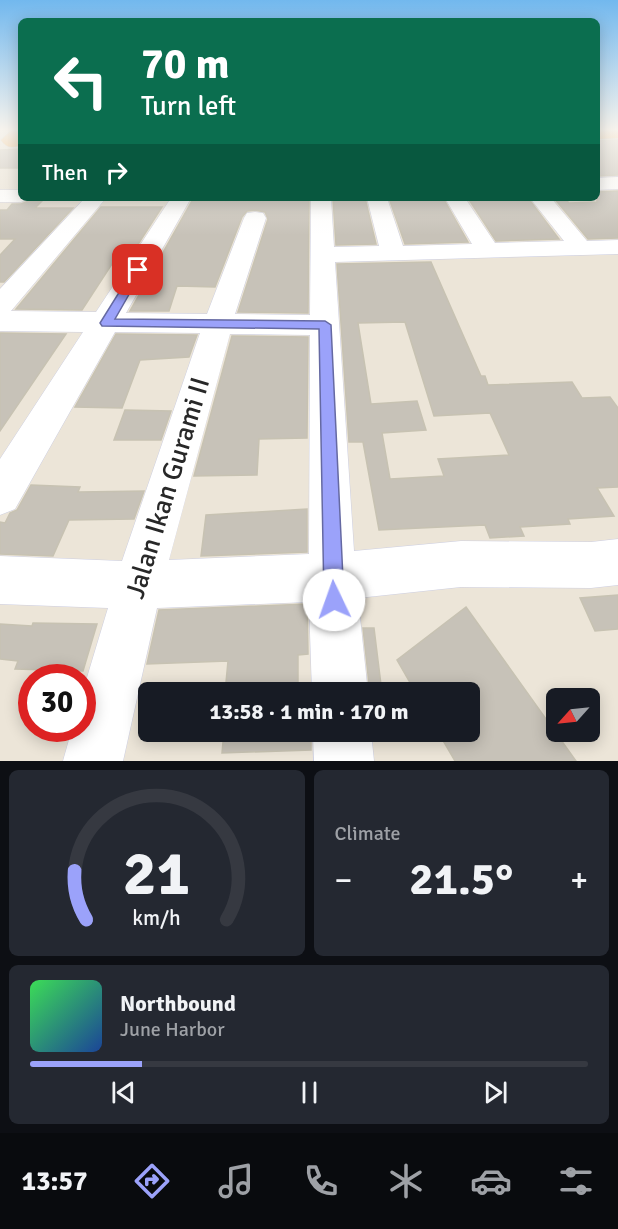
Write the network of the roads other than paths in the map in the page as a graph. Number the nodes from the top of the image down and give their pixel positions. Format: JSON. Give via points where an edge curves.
{"nodes":[{"id":1,"x":93,"y":201,"type":"edge"},
{"id":2,"x":179,"y":201,"type":"edge"},
{"id":3,"x":321,"y":201,"type":"edge"},
{"id":4,"x":378,"y":201,"type":"edge"},
{"id":5,"x":457,"y":201,"type":"edge"},
{"id":6,"x":542,"y":201,"type":"edge"},
{"id":7,"x":255,"y":218,"type":"dead end"},
{"id":8,"x":618,"y":247,"type":"edge"},
{"id":9,"x":581,"y":248,"type":"junction"},
{"id":10,"x":488,"y":251,"type":"junction"},
{"id":11,"x":393,"y":253,"type":"junction"},
{"id":12,"x":322,"y":255,"type":"junction"},
{"id":13,"x":0,"y":306,"type":"edge"},
{"id":14,"x":0,"y":321,"type":"edge"},
{"id":15,"x":106,"y":323,"type":"junction"},
{"id":16,"x":218,"y":324,"type":"junction"},
{"id":17,"x":325,"y":325,"type":"junction"},
{"id":18,"x":0,"y":495,"type":"edge"},
{"id":19,"x":618,"y":562,"type":"edge"},
{"id":20,"x":332,"y":577,"type":"junction"},
{"id":21,"x":0,"y":580,"type":"edge"},
{"id":22,"x":138,"y":585,"type":"junction"},
{"id":23,"x":339,"y":682,"type":"edge"},
{"id":24,"x":343,"y":742,"type":"edge"},
{"id":25,"x":93,"y":761,"type":"edge"},
{"id":26,"x":344,"y":761,"type":"edge"}],
"edges":[{"from":1,"to":13,"type":"street"},
{"from":2,"to":15,"type":"street"},
{"from":3,"to":12,"type":"street"},
{"from":4,"to":11,"type":"street"},
{"from":5,"to":10,"type":"street"},
{"from":6,"to":9,"type":"street"},
{"from":7,"to":16,"type":"street","name":"Jalan Ikan Gurami II"},
{"from":8,"to":9,"type":"street"},
{"from":9,"to":10,"type":"street"},
{"from":10,"to":11,"type":"street"},
{"from":11,"to":12,"type":"street"},
{"from":12,"to":17,"type":"street"},
{"from":14,"to":15,"type":"street"},
{"from":15,"to":16,"type":"street"},
{"from":15,"to":18,"type":"street"},
{"from":16,"to":17,"type":"street"},
{"from":16,"to":22,"type":"street","name":"Jalan Ikan Gurami II"},
{"from":17,"to":20,"type":"street"},
{"from":19,"to":20,"type":"street","via":[[461,564]]},
{"from":20,"to":22,"type":"street"},
{"from":20,"to":23,"type":"street"},
{"from":21,"to":22,"type":"street"},
{"from":22,"to":25,"type":"street","name":"Jalan Ikan Gurami II"},
{"from":24,"to":26,"type":"street"}]}
